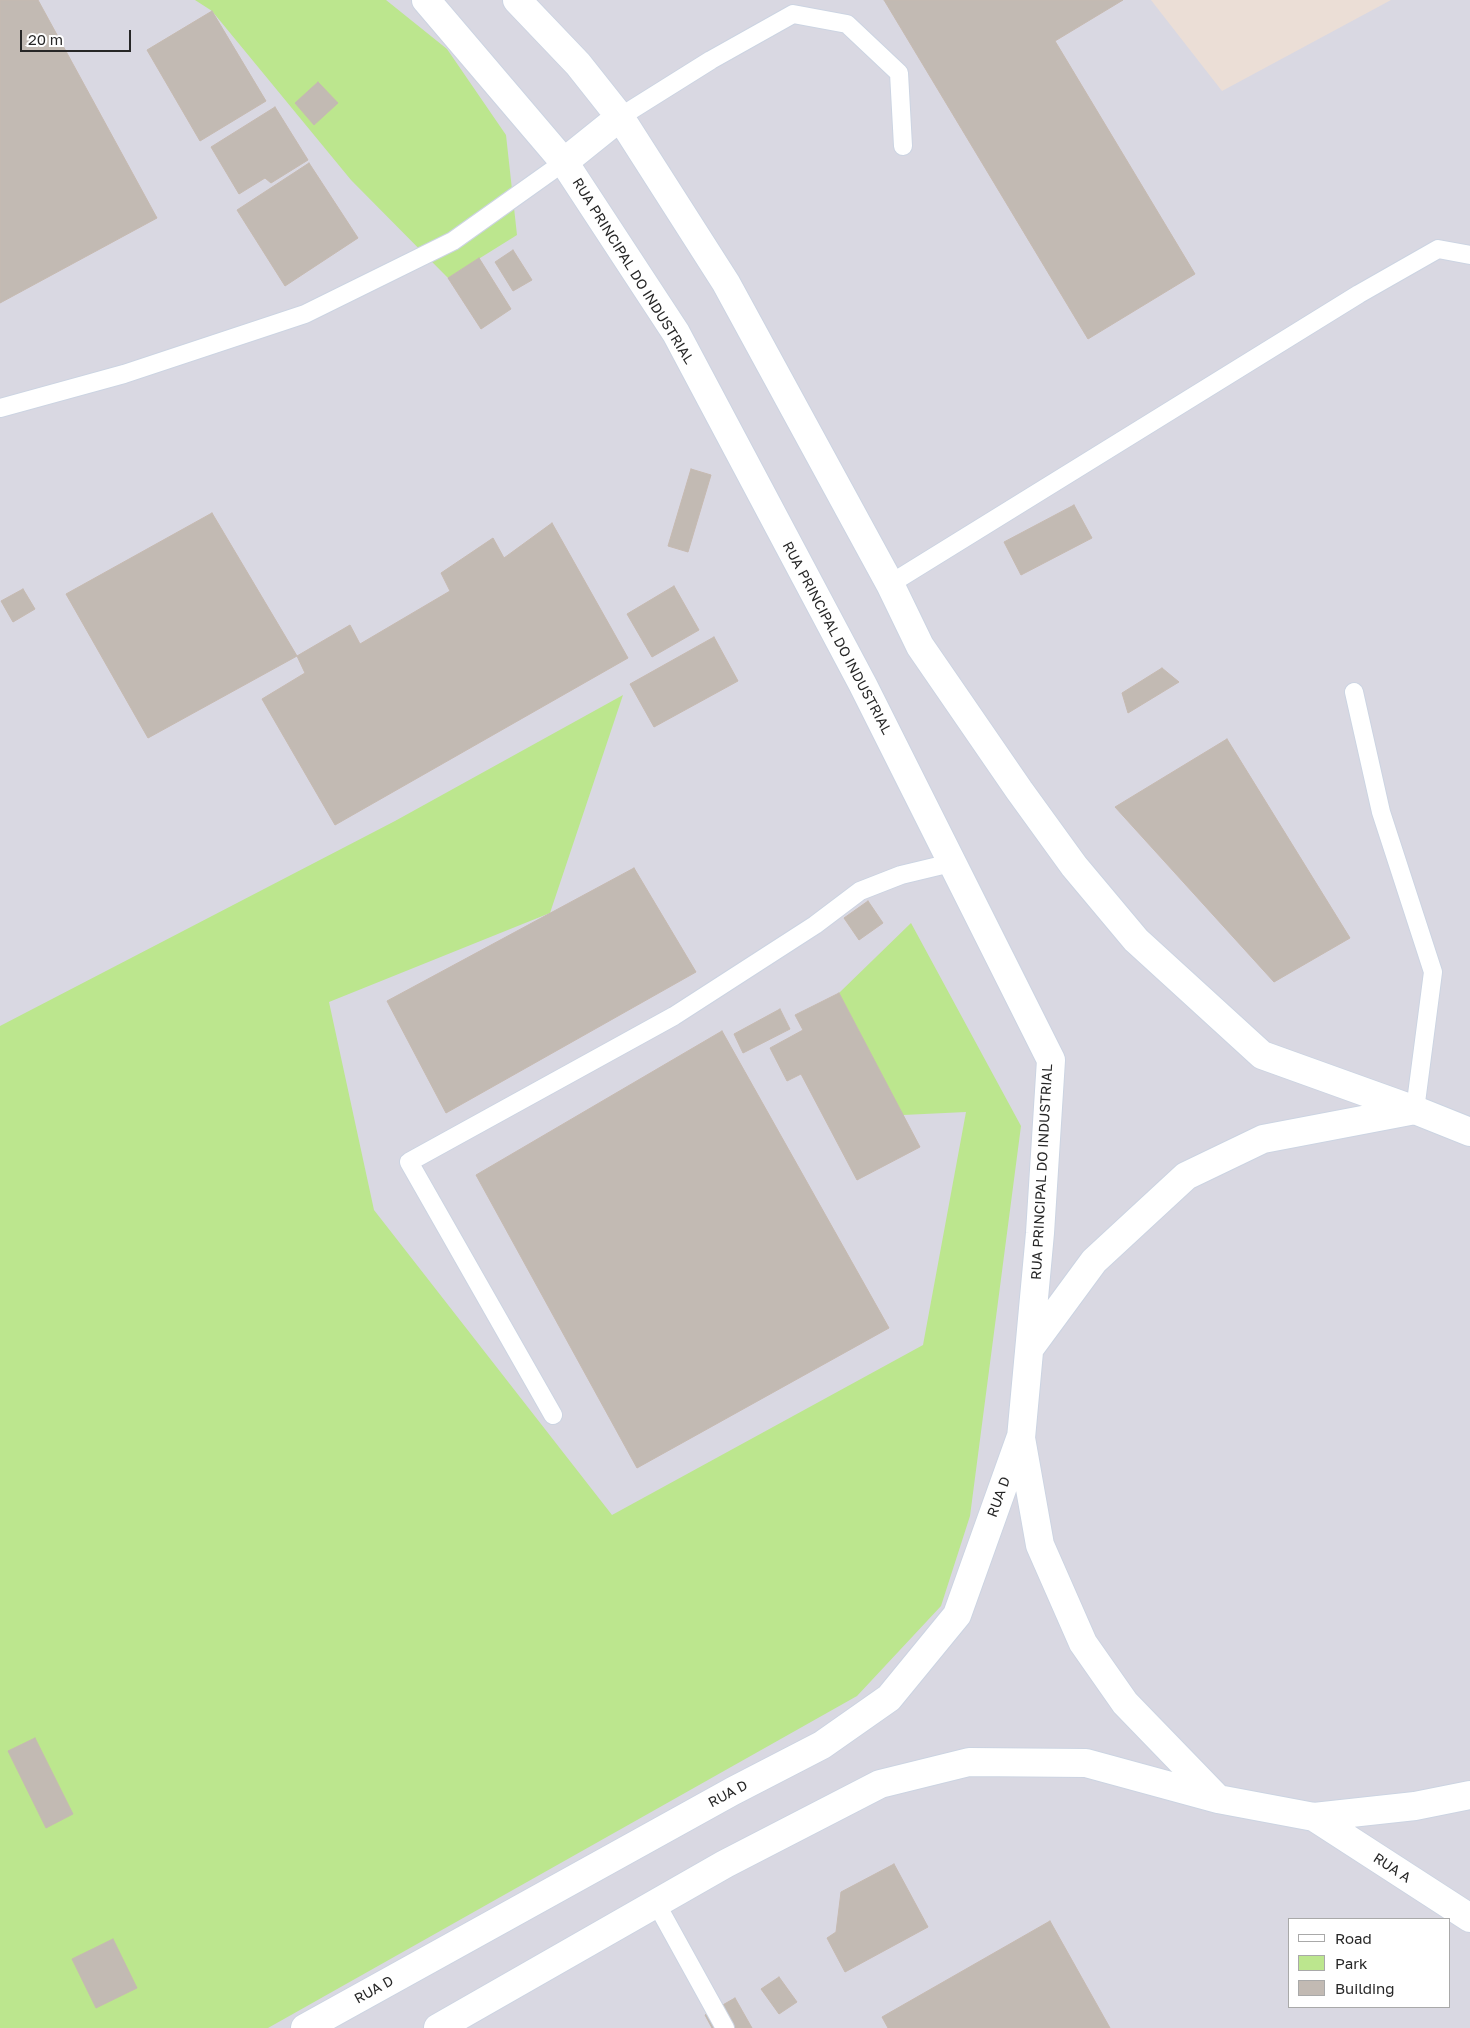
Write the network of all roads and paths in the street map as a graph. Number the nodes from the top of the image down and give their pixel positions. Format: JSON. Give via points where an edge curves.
{"nodes":[{"id":1,"x":426,"y":0,"type":"edge"},
{"id":2,"x":517,"y":0,"type":"edge"},
{"id":3,"x":620,"y":117,"type":"junction"},
{"id":4,"x":903,"y":146,"type":"dead end"},
{"id":5,"x":564,"y":162,"type":"junction"},
{"id":6,"x":1470,"y":255,"type":"edge"},
{"id":7,"x":0,"y":408,"type":"edge"},
{"id":8,"x":890,"y":584,"type":"junction"},
{"id":9,"x":1354,"y":692,"type":"dead end"},
{"id":10,"x":951,"y":863,"type":"junction"},
{"id":11,"x":1415,"y":1110,"type":"junction"},
{"id":12,"x":1470,"y":1132,"type":"edge"},
{"id":13,"x":1030,"y":1348,"type":"junction"},
{"id":14,"x":553,"y":1416,"type":"dead end"},
{"id":15,"x":1021,"y":1438,"type":"junction"},
{"id":16,"x":1470,"y":1795,"type":"edge"},
{"id":17,"x":1218,"y":1799,"type":"junction"},
{"id":18,"x":1314,"y":1817,"type":"junction"},
{"id":19,"x":656,"y":1903,"type":"junction"},
{"id":20,"x":1470,"y":1918,"type":"edge"},
{"id":21,"x":305,"y":2028,"type":"edge"},
{"id":22,"x":438,"y":2028,"type":"edge"},
{"id":23,"x":725,"y":2028,"type":"edge"}],
"edges":[{"from":1,"to":5,"type":"street","name":"RUA PRINCIPAL DO INDUSTRIAL"},
{"from":2,"to":3,"type":"street","via":[[578,64]]},
{"from":3,"to":4,"type":"lane","via":[[793,14],[847,24],[899,73]]},
{"from":3,"to":5,"type":"street"},
{"from":3,"to":8,"type":"street","via":[[726,283]]},
{"from":5,"to":7,"type":"lane","via":[[453,241],[305,314],[124,374]]},
{"from":5,"to":10,"type":"street","name":"RUA PRINCIPAL DO INDUSTRIAL","via":[[676,333],[863,685]]},
{"from":6,"to":8,"type":"lane","via":[[1438,249],[1367,289]]},
{"from":8,"to":11,"type":"street","via":[[920,646],[1019,790],[1074,866],[1136,940],[1262,1055]]},
{"from":9,"to":11,"type":"lane","via":[[1381,812],[1433,972]]},
{"from":10,"to":13,"type":"street","name":"RUA PRINCIPAL DO INDUSTRIAL","via":[[1050,1060]]},
{"from":10,"to":14,"type":"lane","via":[[901,875],[860,891],[815,925],[674,1016],[409,1162]]},
{"from":11,"to":12,"type":"street"},
{"from":11,"to":13,"type":"street","via":[[1263,1139],[1186,1176],[1094,1261]]},
{"from":13,"to":15,"type":"street","name":"RUA PRINCIPAL DO INDUSTRIAL"},
{"from":15,"to":17,"type":"street","via":[[1040,1545],[1084,1643],[1125,1703]]},
{"from":15,"to":21,"type":"street","name":"RUA D","via":[[957,1615],[889,1698],[822,1745]]},
{"from":16,"to":18,"type":"street","via":[[1415,1806]]},
{"from":17,"to":18,"type":"street"},
{"from":17,"to":19,"type":"street","via":[[1086,1764],[969,1762],[880,1784]]},
{"from":18,"to":20,"type":"street","name":"RUA A"},
{"from":19,"to":22,"type":"street"},
{"from":19,"to":23,"type":"lane"}]}
